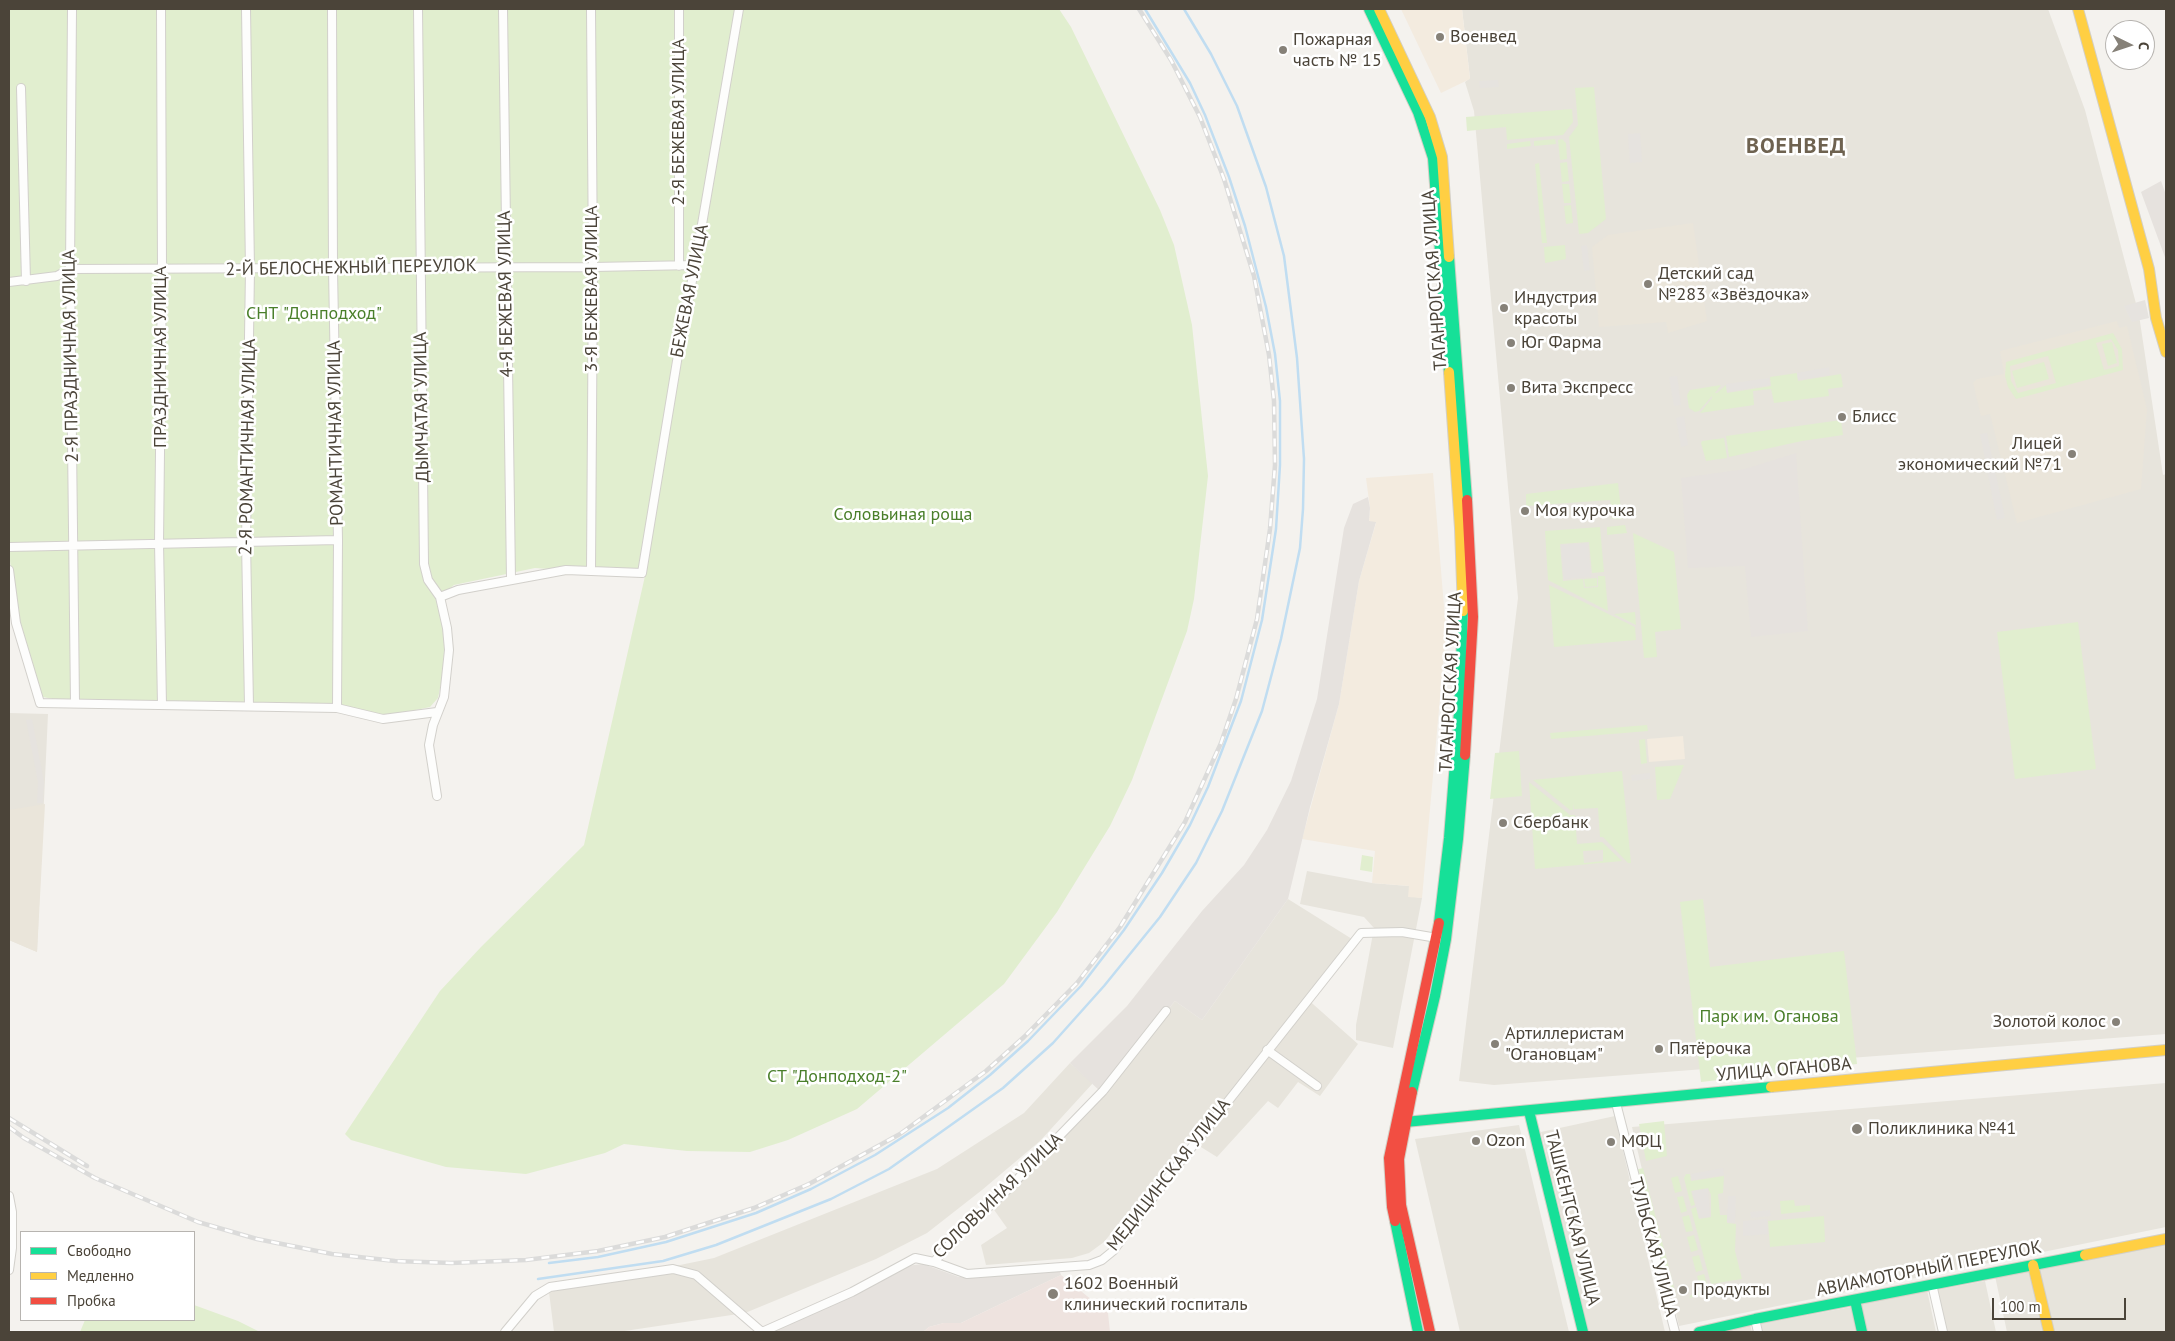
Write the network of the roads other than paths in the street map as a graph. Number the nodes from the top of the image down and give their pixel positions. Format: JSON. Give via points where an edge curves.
{"nodes":[{"id":1,"x":72,"y":9,"type":"edge"},
{"id":2,"x":161,"y":9,"type":"edge"},
{"id":3,"x":246,"y":9,"type":"edge"},
{"id":4,"x":332,"y":9,"type":"edge"},
{"id":5,"x":418,"y":9,"type":"edge"},
{"id":6,"x":503,"y":9,"type":"edge"},
{"id":7,"x":591,"y":9,"type":"edge"},
{"id":8,"x":679,"y":9,"type":"edge"},
{"id":9,"x":740,"y":9,"type":"edge"},
{"id":10,"x":1369,"y":9,"type":"edge"},
{"id":11,"x":1380,"y":9,"type":"edge"},
{"id":12,"x":2078,"y":9,"type":"edge"},
{"id":13,"x":21,"y":88,"type":"dead end"},
{"id":14,"x":696,"y":264,"type":"junction"},
{"id":15,"x":506,"y":266,"type":"junction"},
{"id":16,"x":679,"y":266,"type":"junction"},
{"id":17,"x":420,"y":267,"type":"junction"},
{"id":18,"x":593,"y":267,"type":"junction"},
{"id":19,"x":70,"y":269,"type":"junction"},
{"id":20,"x":250,"y":269,"type":"junction"},
{"id":21,"x":333,"y":269,"type":"junction"},
{"id":22,"x":162,"y":270,"type":"junction"},
{"id":23,"x":26,"y":281,"type":"junction"},
{"id":24,"x":9,"y":282,"type":"edge"},
{"id":25,"x":2166,"y":352,"type":"edge"},
{"id":26,"x":1462,"y":499,"type":"junction"},
{"id":27,"x":338,"y":540,"type":"junction"},
{"id":28,"x":246,"y":541,"type":"junction"},
{"id":29,"x":159,"y":543,"type":"junction"},
{"id":30,"x":74,"y":545,"type":"junction"},
{"id":31,"x":9,"y":547,"type":"edge"},
{"id":32,"x":9,"y":570,"type":"edge"},
{"id":33,"x":591,"y":570,"type":"junction"},
{"id":34,"x":510,"y":579,"type":"junction"},
{"id":35,"x":440,"y":597,"type":"junction"},
{"id":36,"x":75,"y":703,"type":"junction"},
{"id":37,"x":162,"y":705,"type":"junction"},
{"id":38,"x":249,"y":706,"type":"junction"},
{"id":39,"x":337,"y":708,"type":"junction"},
{"id":40,"x":437,"y":712,"type":"junction"},
{"id":41,"x":437,"y":796,"type":"dead end"},
{"id":42,"x":1441,"y":939,"type":"junction"},
{"id":43,"x":1166,"y":1011,"type":"dead end"},
{"id":44,"x":1267,"y":1050,"type":"junction"},
{"id":45,"x":2166,"y":1050,"type":"edge"},
{"id":46,"x":1317,"y":1086,"type":"dead end"},
{"id":47,"x":1616,"y":1102,"type":"junction"},
{"id":48,"x":1529,"y":1111,"type":"junction"},
{"id":49,"x":1400,"y":1122,"type":"junction"},
{"id":50,"x":9,"y":1196,"type":"edge"},
{"id":51,"x":2166,"y":1239,"type":"edge"},
{"id":52,"x":934,"y":1262,"type":"junction"},
{"id":53,"x":2033,"y":1265,"type":"junction"},
{"id":54,"x":9,"y":1270,"type":"edge"},
{"id":55,"x":1932,"y":1284,"type":"junction"},
{"id":56,"x":1855,"y":1300,"type":"junction"},
{"id":57,"x":1756,"y":1319,"type":"junction"},
{"id":58,"x":506,"y":1332,"type":"edge"},
{"id":59,"x":1418,"y":1332,"type":"edge"},
{"id":60,"x":1430,"y":1332,"type":"edge"},
{"id":61,"x":1583,"y":1332,"type":"edge"},
{"id":62,"x":1675,"y":1332,"type":"edge"},
{"id":63,"x":1700,"y":1332,"type":"edge"},
{"id":64,"x":1758,"y":1332,"type":"edge"},
{"id":65,"x":1862,"y":1332,"type":"edge"},
{"id":66,"x":1943,"y":1332,"type":"edge"},
{"id":67,"x":2049,"y":1332,"type":"edge"}],
"edges":[{"from":1,"to":19,"type":"street","name":"2-Я ПРАЗДНИЧНАЯ УЛИЦА"},
{"from":2,"to":22,"type":"street","name":"ПРАЗДНИЧНАЯ УЛИЦА"},
{"from":3,"to":20,"type":"street","name":"2-Я РОМАНТИЧНАЯ УЛИЦА"},
{"from":4,"to":21,"type":"street","name":"РОМАНТИЧНАЯ УЛИЦА"},
{"from":5,"to":17,"type":"street","name":"ДЫМЧАТАЯ УЛИЦА"},
{"from":6,"to":15,"type":"street","name":"4-Я БЕЖЕВАЯ УЛИЦА"},
{"from":7,"to":18,"type":"street","name":"3-Я БЕЖЕВАЯ УЛИЦА"},
{"from":8,"to":16,"type":"street","name":"2-Я БЕЖЕВАЯ УЛИЦА"},
{"from":9,"to":14,"type":"street","name":"БЕЖЕВАЯ УЛИЦА"},
{"from":10,"to":26,"type":"main road","name":"ТАГАНРОГСКАЯ УЛИЦА","via":[[1418,112],[1432,158]]},
{"from":11,"to":26,"type":"main road","name":"ТАГАНРОГСКАЯ УЛИЦА","via":[[1426,108],[1442,157]]},
{"from":12,"to":25,"type":"main road","via":[[2149,269],[2156,318]]},
{"from":13,"to":23,"type":"street"},
{"from":14,"to":16,"type":"street","name":"2-Й БЕЛОСНЕЖНЫЙ ПЕРЕУЛОК"},
{"from":14,"to":33,"type":"street","name":"БЕЖЕВАЯ УЛИЦА","via":[[642,573]]},
{"from":15,"to":17,"type":"street","name":"2-Й БЕЛОСНЕЖНЫЙ ПЕРЕУЛОК"},
{"from":15,"to":18,"type":"street","name":"2-Й БЕЛОСНЕЖНЫЙ ПЕРЕУЛОК"},
{"from":15,"to":34,"type":"street","name":"4-Я БЕЖЕВАЯ УЛИЦА"},
{"from":16,"to":18,"type":"street","name":"2-Й БЕЛОСНЕЖНЫЙ ПЕРЕУЛОК"},
{"from":17,"to":21,"type":"street","name":"2-Й БЕЛОСНЕЖНЫЙ ПЕРЕУЛОК"},
{"from":17,"to":35,"type":"street","name":"ДЫМЧАТАЯ УЛИЦА","via":[[424,564],[428,580]]},
{"from":18,"to":33,"type":"street","name":"3-Я БЕЖЕВАЯ УЛИЦА"},
{"from":19,"to":22,"type":"street","name":"2-Й БЕЛОСНЕЖНЫЙ ПЕРЕУЛОК"},
{"from":19,"to":23,"type":"street","name":"2-Й БЕЛОСНЕЖНЫЙ ПЕРЕУЛОК","via":[[57,276]]},
{"from":19,"to":30,"type":"street","name":"2-Я ПРАЗДНИЧНАЯ УЛИЦА"},
{"from":20,"to":21,"type":"street","name":"2-Й БЕЛОСНЕЖНЫЙ ПЕРЕУЛОК"},
{"from":20,"to":22,"type":"street","name":"2-Й БЕЛОСНЕЖНЫЙ ПЕРЕУЛОК"},
{"from":20,"to":28,"type":"street","name":"2-Я РОМАНТИЧНАЯ УЛИЦА"},
{"from":21,"to":27,"type":"street","name":"РОМАНТИЧНАЯ УЛИЦА"},
{"from":22,"to":29,"type":"street","name":"ПРАЗДНИЧНАЯ УЛИЦА"},
{"from":23,"to":24,"type":"street","name":"2-Й БЕЛОСНЕЖНЫЙ ПЕРЕУЛОК"},
{"from":26,"to":42,"type":"main road","name":"ТАГАНРОГСКАЯ УЛИЦА","via":[[1463,640]]},
{"from":27,"to":28,"type":"street"},
{"from":27,"to":39,"type":"street","name":"РОМАНТИЧНАЯ УЛИЦА"},
{"from":28,"to":29,"type":"street"},
{"from":28,"to":38,"type":"street","name":"2-Я РОМАНТИЧНАЯ УЛИЦА"},
{"from":29,"to":30,"type":"street"},
{"from":29,"to":37,"type":"street","name":"ПРАЗДНИЧНАЯ УЛИЦА"},
{"from":30,"to":31,"type":"street"},
{"from":30,"to":36,"type":"street","name":"2-Я ПРАЗДНИЧНАЯ УЛИЦА"},
{"from":32,"to":36,"type":"street","via":[[16,624],[40,703]]},
{"from":33,"to":34,"type":"street","via":[[566,570]]},
{"from":34,"to":35,"type":"street"},
{"from":35,"to":40,"type":"street","name":"ДЫМЧАТАЯ УЛИЦА","via":[[449,650],[444,697]]},
{"from":36,"to":37,"type":"street"},
{"from":37,"to":38,"type":"street"},
{"from":38,"to":39,"type":"street"},
{"from":39,"to":40,"type":"street","via":[[383,719]]},
{"from":40,"to":41,"type":"street","name":"ДЫМЧАТАЯ УЛИЦА","via":[[429,745]]},
{"from":42,"to":44,"type":"street","name":"МЕДИЦИНСКАЯ УЛИЦА","via":[[1402,932],[1361,934]]},
{"from":42,"to":49,"type":"main road","name":"ТАГАНРОГСКАЯ УЛИЦА","via":[[1414,1046]]},
{"from":43,"to":52,"type":"street","name":"СОЛОВЬИНАЯ УЛИЦА","via":[[1103,1091]]},
{"from":44,"to":46,"type":"street"},
{"from":44,"to":52,"type":"street","name":"МЕДИЦИНСКАЯ УЛИЦА","via":[[1114,1251],[1102,1260],[1090,1265],[967,1274]]},
{"from":45,"to":47,"type":"main road","name":"УЛИЦА ОГАНОВА"},
{"from":47,"to":48,"type":"main road","name":"УЛИЦА ОГАНОВА"},
{"from":47,"to":62,"type":"street","name":"ТУЛЬСКАЯ УЛИЦА"},
{"from":48,"to":49,"type":"main road","name":"УЛИЦА ОГАНОВА"},
{"from":48,"to":61,"type":"main road","name":"ТАШКЕНТСКАЯ УЛИЦА"},
{"from":49,"to":59,"type":"main road","name":"ТАГАНРОГСКАЯ УЛИЦА","via":[[1389,1158],[1389,1182]]},
{"from":49,"to":60,"type":"main road","name":"ТАГАНРОГСКАЯ УЛИЦА","via":[[1401,1205]]},
{"from":50,"to":54,"type":"street","via":[[12,1212]]},
{"from":51,"to":53,"type":"main road","name":"АВИАМОТОРНЫЙ ПЕРЕУЛОК"},
{"from":52,"to":58,"type":"street","name":"СОЛОВЬИНАЯ УЛИЦА","via":[[915,1258],[852,1292],[762,1332],[696,1275],[674,1269],[550,1287],[534,1296]]},
{"from":53,"to":55,"type":"main road","name":"АВИАМОТОРНЫЙ ПЕРЕУЛОК"},
{"from":53,"to":67,"type":"main road"},
{"from":55,"to":56,"type":"main road","name":"АВИАМОТОРНЫЙ ПЕРЕУЛОК"},
{"from":55,"to":66,"type":"street"},
{"from":56,"to":57,"type":"main road","name":"АВИАМОТОРНЫЙ ПЕРЕУЛОК"},
{"from":56,"to":65,"type":"main road"},
{"from":57,"to":63,"type":"main road","name":"АВИАМОТОРНЫЙ ПЕРЕУЛОК"},
{"from":57,"to":64,"type":"street"}]}
